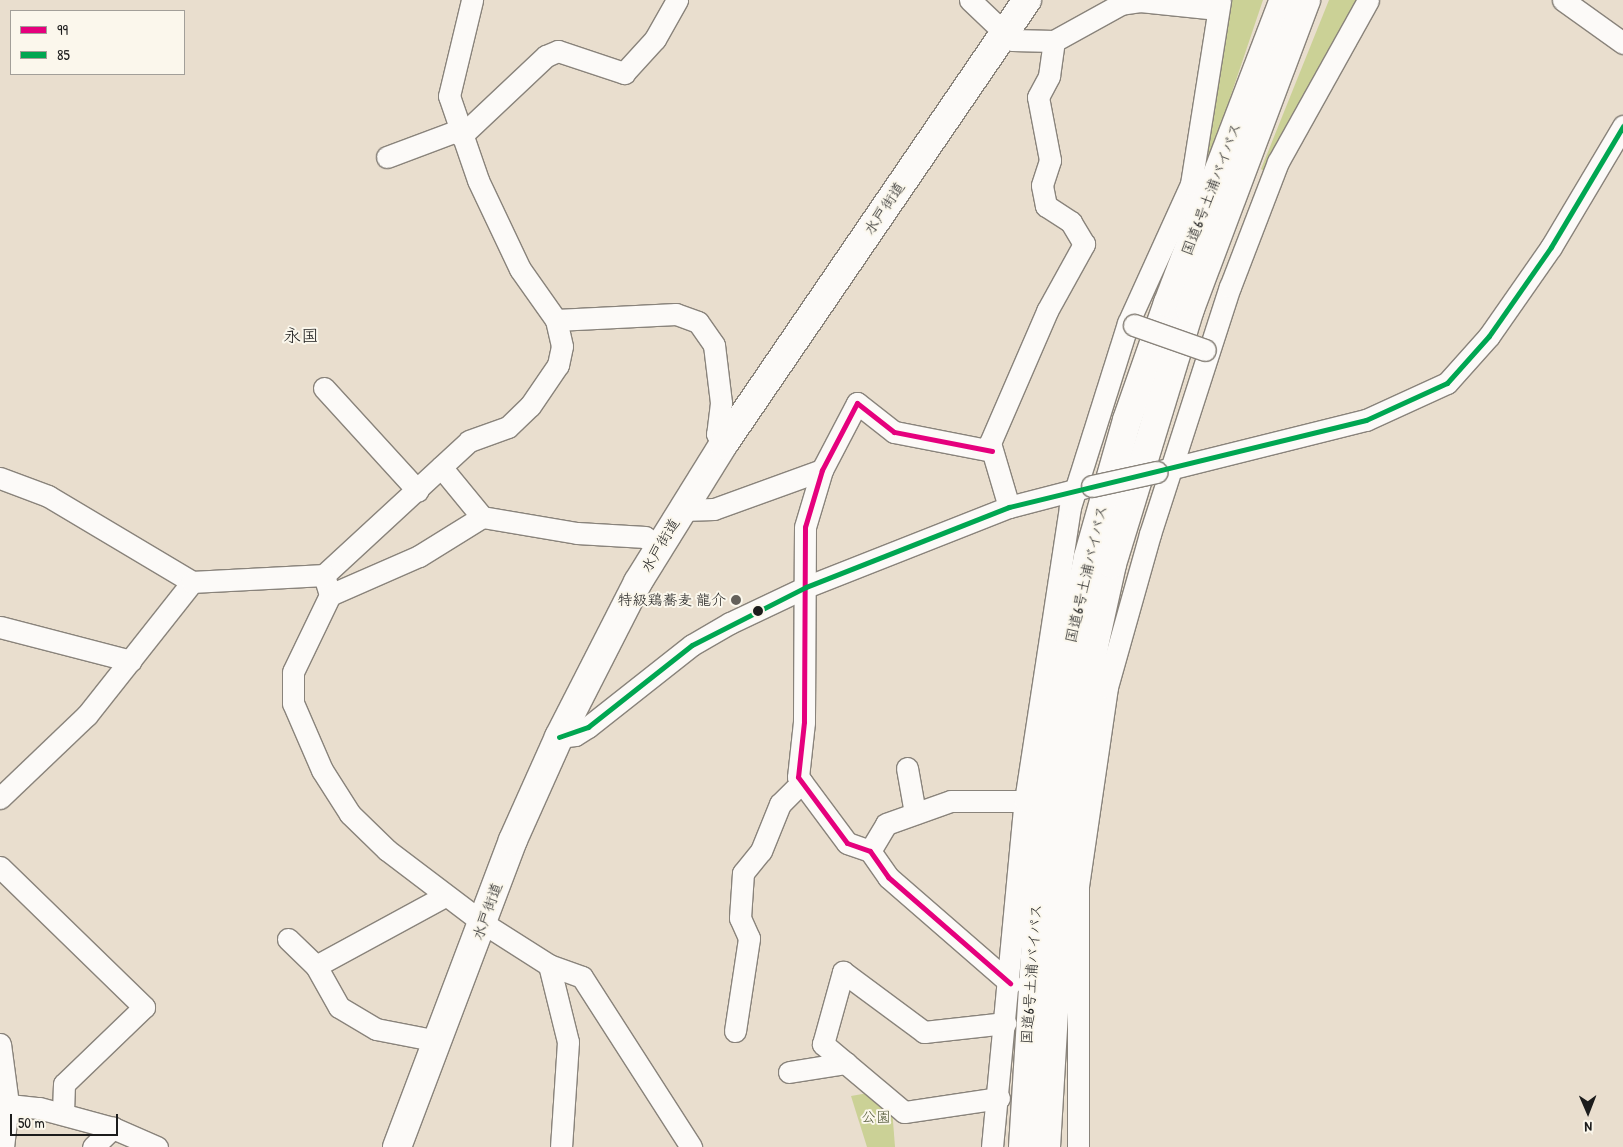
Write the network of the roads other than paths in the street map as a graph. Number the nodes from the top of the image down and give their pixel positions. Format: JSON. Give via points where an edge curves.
{"nodes":[{"id":1,"x":472,"y":0,"type":"edge"},
{"id":2,"x":678,"y":0,"type":"edge"},
{"id":3,"x":970,"y":0,"type":"edge"},
{"id":4,"x":1027,"y":0,"type":"edge"},
{"id":5,"x":1271,"y":0,"type":"edge"},
{"id":6,"x":1284,"y":0,"type":"edge"},
{"id":7,"x":1306,"y":0,"type":"edge"},
{"id":8,"x":1320,"y":0,"type":"edge"},
{"id":9,"x":1368,"y":0,"type":"edge"},
{"id":10,"x":1563,"y":0,"type":"edge"},
{"id":11,"x":1219,"y":4,"type":"edge"},
{"id":12,"x":1003,"y":35,"type":"junction"},
{"id":13,"x":1054,"y":41,"type":"junction"},
{"id":14,"x":1623,"y":43,"type":"edge"},
{"id":15,"x":1623,"y":126,"type":"edge"},
{"id":16,"x":460,"y":133,"type":"junction"},
{"id":17,"x":1253,"y":141,"type":"junction"},
{"id":18,"x":387,"y":157,"type":"dead end"},
{"id":19,"x":1216,"y":178,"type":"junction"},
{"id":20,"x":556,"y":320,"type":"junction"},
{"id":21,"x":1131,"y":324,"type":"junction"},
{"id":22,"x":1208,"y":352,"type":"junction"},
{"id":23,"x":324,"y":388,"type":"dead end"},
{"id":24,"x":723,"y":445,"type":"junction"},
{"id":25,"x":992,"y":451,"type":"junction"},
{"id":26,"x":441,"y":467,"type":"junction"},
{"id":27,"x":822,"y":470,"type":"junction"},
{"id":28,"x":1164,"y":470,"type":"junction"},
{"id":29,"x":0,"y":478,"type":"edge"},
{"id":30,"x":1084,"y":488,"type":"junction"},
{"id":31,"x":418,"y":490,"type":"junction"},
{"id":32,"x":1009,"y":506,"type":"junction"},
{"id":33,"x":682,"y":510,"type":"junction"},
{"id":34,"x":482,"y":517,"type":"junction"},
{"id":35,"x":658,"y":547,"type":"junction"},
{"id":36,"x":324,"y":574,"type":"junction"},
{"id":37,"x":192,"y":582,"type":"junction"},
{"id":38,"x":806,"y":587,"type":"junction"},
{"id":39,"x":330,"y":595,"type":"junction"},
{"id":40,"x":0,"y":627,"type":"edge"},
{"id":41,"x":131,"y":660,"type":"junction"},
{"id":42,"x":581,"y":691,"type":"junction"},
{"id":43,"x":612,"y":710,"type":"junction"},
{"id":44,"x":559,"y":737,"type":"junction"},
{"id":45,"x":907,"y":768,"type":"dead end"},
{"id":46,"x":802,"y":782,"type":"junction"},
{"id":47,"x":0,"y":798,"type":"edge"},
{"id":48,"x":1025,"y":801,"type":"junction"},
{"id":49,"x":915,"y":813,"type":"junction"},
{"id":50,"x":870,"y":851,"type":"junction"},
{"id":51,"x":0,"y":867,"type":"edge"},
{"id":52,"x":443,"y":897,"type":"junction"},
{"id":53,"x":483,"y":923,"type":"junction"},
{"id":54,"x":288,"y":939,"type":"dead end"},
{"id":55,"x":549,"y":965,"type":"junction"},
{"id":56,"x":316,"y":966,"type":"junction"},
{"id":57,"x":1010,"y":982,"type":"junction"},
{"id":58,"x":1006,"y":1023,"type":"junction"},
{"id":59,"x":734,"y":1031,"type":"dead end"},
{"id":60,"x":438,"y":1042,"type":"junction"},
{"id":61,"x":0,"y":1044,"type":"edge"},
{"id":62,"x":846,"y":1063,"type":"junction"},
{"id":63,"x":789,"y":1072,"type":"dead end"},
{"id":64,"x":999,"y":1098,"type":"junction"},
{"id":65,"x":4,"y":1104,"type":"edge"},
{"id":66,"x":63,"y":1114,"type":"junction"},
{"id":67,"x":113,"y":1128,"type":"junction"},
{"id":68,"x":3,"y":1147,"type":"edge"},
{"id":69,"x":93,"y":1147,"type":"edge"},
{"id":70,"x":157,"y":1147,"type":"edge"},
{"id":71,"x":398,"y":1147,"type":"edge"},
{"id":72,"x":561,"y":1147,"type":"edge"},
{"id":73,"x":691,"y":1147,"type":"edge"},
{"id":74,"x":992,"y":1147,"type":"edge"},
{"id":75,"x":1023,"y":1147,"type":"edge"},
{"id":76,"x":1046,"y":1147,"type":"edge"},
{"id":77,"x":1078,"y":1147,"type":"edge"}],
"edges":[{"from":1,"to":16,"type":"street","via":[[449,96]]},
{"from":2,"to":16,"type":"street","via":[[655,39],[624,73],[558,52],[546,56]]},
{"from":3,"to":12,"type":"street"},
{"from":4,"to":12,"type":"highway","name":"水戸街道"},
{"from":5,"to":19,"type":"highway"},
{"from":6,"to":19,"type":"highway","name":"国道6号土浦バイパス"},
{"from":7,"to":17,"type":"highway","name":"国道6号土浦バイパス"},
{"from":8,"to":17,"type":"highway","via":[[1274,110]]},
{"from":9,"to":22,"type":"street","via":[[1278,162]]},
{"from":10,"to":14,"type":"street"},
{"from":11,"to":13,"type":"street","via":[[1140,1],[1121,4]]},
{"from":11,"to":21,"type":"street","via":[[1190,184]]},
{"from":12,"to":13,"type":"street","via":[[1012,40]]},
{"from":12,"to":24,"type":"highway","name":"水戸街道"},
{"from":13,"to":25,"type":"street","via":[[1050,76],[1038,97],[1050,160],[1042,185],[1046,206],[1071,222],[1084,244],[1047,312],[990,443]]},
{"from":15,"to":28,"type":"street","via":[[1551,247],[1489,336],[1447,383],[1366,420]]},
{"from":16,"to":18,"type":"street"},
{"from":16,"to":20,"type":"street","via":[[520,269]]},
{"from":17,"to":76,"type":"highway","name":"国道6号土浦バイパス","via":[[1150,428],[1094,646],[1064,841]]},
{"from":19,"to":75,"type":"highway","name":"国道6号土浦バイパス","via":[[1127,420],[1088,557],[1070,642],[1034,916]]},
{"from":20,"to":24,"type":"street","via":[[676,314],[698,322],[714,345],[721,403],[717,434]]},
{"from":20,"to":26,"type":"street","via":[[562,346],[558,365],[530,406],[508,427],[469,441]]},
{"from":21,"to":22,"type":"street","bridge":true},
{"from":21,"to":30,"type":"street"},
{"from":22,"to":28,"type":"street"},
{"from":23,"to":31,"type":"street"},
{"from":24,"to":33,"type":"highway","name":"水戸街道"},
{"from":25,"to":27,"type":"street","via":[[894,432],[857,403]]},
{"from":25,"to":32,"type":"street"},
{"from":26,"to":31,"type":"street"},
{"from":26,"to":34,"type":"street"},
{"from":27,"to":33,"type":"street","via":[[714,509]]},
{"from":27,"to":38,"type":"street","via":[[805,527]]},
{"from":28,"to":30,"type":"street","bridge":true},
{"from":28,"to":77,"type":"street","via":[[1100,718],[1078,886]]},
{"from":29,"to":37,"type":"street","via":[[48,496]]},
{"from":30,"to":32,"type":"street"},
{"from":30,"to":48,"type":"street","via":[[1046,649]]},
{"from":31,"to":36,"type":"street"},
{"from":32,"to":38,"type":"street"},
{"from":33,"to":35,"type":"highway","name":"水戸街道"},
{"from":34,"to":35,"type":"street","via":[[577,533],[645,537]]},
{"from":34,"to":39,"type":"street","via":[[419,556]]},
{"from":35,"to":42,"type":"highway","name":"水戸街道"},
{"from":36,"to":37,"type":"street"},
{"from":36,"to":39,"type":"street"},
{"from":37,"to":41,"type":"street"},
{"from":38,"to":43,"type":"street","via":[[692,645]]},
{"from":38,"to":46,"type":"street","via":[[804,722],[798,777]]},
{"from":39,"to":52,"type":"street","via":[[293,672],[293,703],[322,770],[350,814]]},
{"from":40,"to":41,"type":"street"},
{"from":41,"to":47,"type":"street","via":[[87,715]]},
{"from":42,"to":43,"type":"street","via":[[593,705]]},
{"from":42,"to":44,"type":"highway","name":"水戸街道"},
{"from":43,"to":44,"type":"street","via":[[575,735]]},
{"from":44,"to":53,"type":"highway","name":"水戸街道"},
{"from":45,"to":49,"type":"street"},
{"from":46,"to":50,"type":"street","via":[[847,843]]},
{"from":46,"to":59,"type":"street","via":[[780,804],[761,851],[743,873],[740,918],[748,938]]},
{"from":48,"to":49,"type":"street","via":[[951,800]]},
{"from":48,"to":57,"type":"street"},
{"from":49,"to":50,"type":"street","via":[[886,824]]},
{"from":50,"to":57,"type":"street","via":[[888,877]]},
{"from":51,"to":66,"type":"street","via":[[144,1007],[64,1084]]},
{"from":52,"to":53,"type":"street"},
{"from":52,"to":56,"type":"street"},
{"from":53,"to":55,"type":"street"},
{"from":53,"to":60,"type":"highway","name":"水戸街道"},
{"from":54,"to":56,"type":"street"},
{"from":55,"to":72,"type":"street","via":[[568,1042]]},
{"from":55,"to":73,"type":"street","via":[[582,977]]},
{"from":56,"to":60,"type":"street","via":[[339,1007],[376,1028]]},
{"from":57,"to":58,"type":"street"},
{"from":58,"to":62,"type":"street","via":[[924,1032],[843,972],[823,1044]]},
{"from":58,"to":64,"type":"street"},
{"from":60,"to":71,"type":"highway","name":"水戸街道"},
{"from":61,"to":65,"type":"street"},
{"from":62,"to":63,"type":"street"},
{"from":62,"to":64,"type":"street","via":[[904,1112]]},
{"from":64,"to":74,"type":"street"},
{"from":65,"to":66,"type":"street"},
{"from":65,"to":68,"type":"street"},
{"from":66,"to":67,"type":"street"},
{"from":67,"to":69,"type":"street"},
{"from":67,"to":70,"type":"street"}]}
